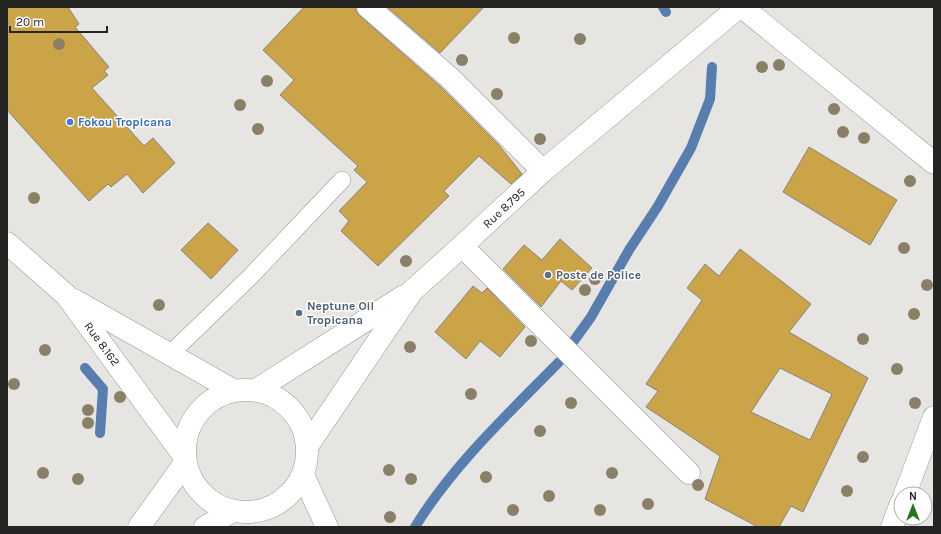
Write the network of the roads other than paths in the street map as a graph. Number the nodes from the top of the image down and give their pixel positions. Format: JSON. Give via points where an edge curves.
{"nodes":[{"id":1,"x":368,"y":7,"type":"edge"},
{"id":2,"x":739,"y":7,"type":"edge"},
{"id":3,"x":742,"y":7,"type":"edge"},
{"id":4,"x":934,"y":163,"type":"edge"},
{"id":5,"x":543,"y":171,"type":"junction"},
{"id":6,"x":342,"y":180,"type":"dead end"},
{"id":7,"x":7,"y":243,"type":"edge"},
{"id":8,"x":462,"y":246,"type":"junction"},
{"id":9,"x":412,"y":291,"type":"junction"},
{"id":10,"x":66,"y":295,"type":"junction"},
{"id":11,"x":169,"y":355,"type":"junction"},
{"id":12,"x":233,"y":390,"type":"junction"},
{"id":13,"x":256,"y":390,"type":"junction"},
{"id":14,"x":934,"y":417,"type":"edge"},
{"id":15,"x":308,"y":445,"type":"junction"},
{"id":16,"x":184,"y":460,"type":"junction"},
{"id":17,"x":689,"y":473,"type":"dead end"},
{"id":18,"x":303,"y":474,"type":"junction"},
{"id":19,"x":907,"y":486,"type":"edge"},
{"id":20,"x":240,"y":512,"type":"junction"},
{"id":21,"x":139,"y":527,"type":"edge"},
{"id":22,"x":204,"y":527,"type":"edge"},
{"id":23,"x":265,"y":527,"type":"edge"},
{"id":24,"x":327,"y":527,"type":"edge"}],
"edges":[{"from":1,"to":5,"type":"main road","via":[[450,78]]},
{"from":2,"to":5,"type":"main road","name":"Rue 8.795"},
{"from":3,"to":4,"type":"main road"},
{"from":5,"to":8,"type":"main road","name":"Rue 8.795"},
{"from":6,"to":11,"type":"lane","via":[[250,277]]},
{"from":7,"to":10,"type":"main road","name":"Rue 8.162"},
{"from":8,"to":9,"type":"main road","name":"Rue 8.795"},
{"from":8,"to":17,"type":"main road"},
{"from":9,"to":13,"type":"main road"},
{"from":9,"to":15,"type":"main road","name":"Rue 8.795"},
{"from":10,"to":11,"type":"main road"},
{"from":10,"to":16,"type":"main road","name":"Rue 8.162"},
{"from":11,"to":12,"type":"main road"},
{"from":12,"to":13,"type":"main road"},
{"from":12,"to":16,"type":"main road","via":[[212,399],[196,414],[186,434]]},
{"from":13,"to":15,"type":"main road","via":[[281,400],[295,414]]},
{"from":14,"to":19,"type":"main road"},
{"from":15,"to":18,"type":"main road"},
{"from":16,"to":20,"type":"main road","via":[[195,485],[211,502]]},
{"from":16,"to":21,"type":"main road"},
{"from":18,"to":20,"type":"main road","via":[[290,494],[270,508]]},
{"from":18,"to":24,"type":"main road"},
{"from":20,"to":22,"type":"main road"},
{"from":20,"to":23,"type":"main road"}]}
